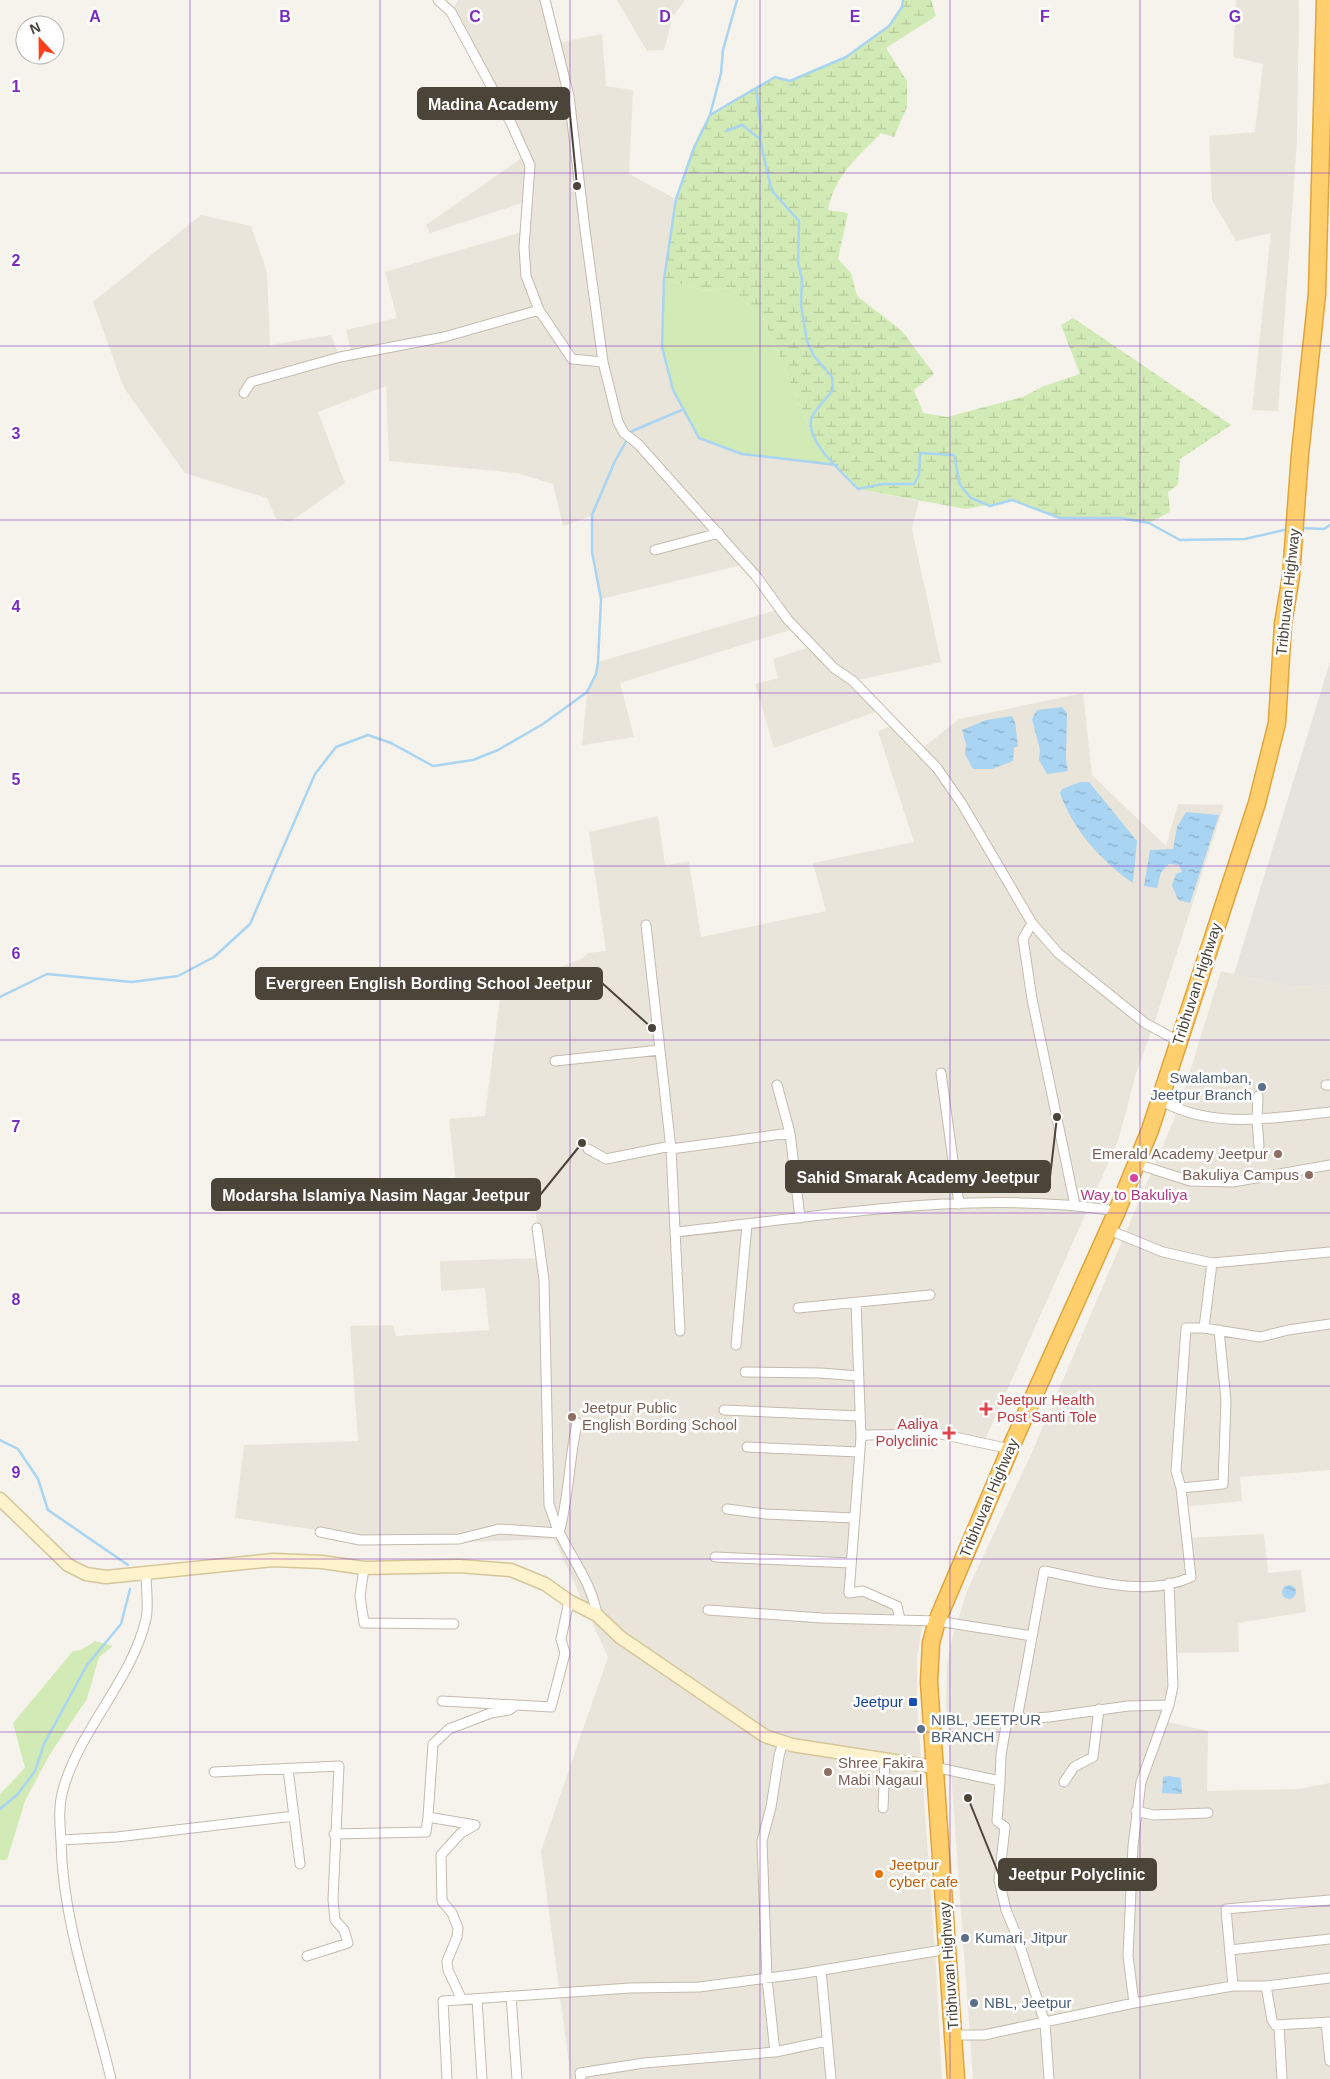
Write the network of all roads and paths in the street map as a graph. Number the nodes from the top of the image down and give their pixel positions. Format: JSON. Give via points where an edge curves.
{"nodes":[{"id":1,"x":438,"y":0,"type":"edge"},
{"id":2,"x":545,"y":0,"type":"edge"},
{"id":3,"x":1325,"y":0,"type":"edge"},
{"id":4,"x":539,"y":310,"type":"junction"},
{"id":5,"x":603,"y":362,"type":"junction"},
{"id":6,"x":244,"y":393,"type":"dead end"},
{"id":7,"x":719,"y":533,"type":"junction"},
{"id":8,"x":655,"y":550,"type":"dead end"},
{"id":9,"x":1032,"y":923,"type":"junction"},
{"id":10,"x":646,"y":925,"type":"dead end"},
{"id":11,"x":1178,"y":1041,"type":"junction"},
{"id":12,"x":660,"y":1050,"type":"junction"},
{"id":13,"x":555,"y":1061,"type":"dead end"},
{"id":14,"x":941,"y":1073,"type":"dead end"},
{"id":15,"x":777,"y":1085,"type":"dead end"},
{"id":16,"x":1258,"y":1096,"type":"dead end"},
{"id":17,"x":1160,"y":1100,"type":"junction"},
{"id":18,"x":1330,"y":1112,"type":"edge"},
{"id":19,"x":1256,"y":1120,"type":"junction"},
{"id":20,"x":790,"y":1133,"type":"junction"},
{"id":21,"x":1259,"y":1146,"type":"dead end"},
{"id":22,"x":588,"y":1149,"type":"dead end"},
{"id":23,"x":671,"y":1149,"type":"junction"},
{"id":24,"x":1137,"y":1164,"type":"junction"},
{"id":25,"x":1330,"y":1164,"type":"edge"},
{"id":26,"x":959,"y":1204,"type":"junction"},
{"id":27,"x":1075,"y":1205,"type":"junction"},
{"id":28,"x":1117,"y":1211,"type":"junction"},
{"id":29,"x":800,"y":1218,"type":"junction"},
{"id":30,"x":747,"y":1225,"type":"junction"},
{"id":31,"x":537,"y":1228,"type":"dead end"},
{"id":32,"x":1109,"y":1230,"type":"junction"},
{"id":33,"x":676,"y":1232,"type":"junction"},
{"id":34,"x":1330,"y":1252,"type":"edge"},
{"id":35,"x":1212,"y":1263,"type":"junction"},
{"id":36,"x":930,"y":1295,"type":"dead end"},
{"id":37,"x":856,"y":1303,"type":"junction"},
{"id":38,"x":798,"y":1308,"type":"dead end"},
{"id":39,"x":1330,"y":1324,"type":"edge"},
{"id":40,"x":1204,"y":1328,"type":"junction"},
{"id":41,"x":1219,"y":1330,"type":"junction"},
{"id":42,"x":680,"y":1331,"type":"dead end"},
{"id":43,"x":736,"y":1345,"type":"dead end"},
{"id":44,"x":745,"y":1372,"type":"dead end"},
{"id":45,"x":858,"y":1376,"type":"junction"},
{"id":46,"x":724,"y":1410,"type":"dead end"},
{"id":47,"x":859,"y":1416,"type":"junction"},
{"id":48,"x":577,"y":1423,"type":"dead end"},
{"id":49,"x":861,"y":1437,"type":"junction"},
{"id":50,"x":747,"y":1447,"type":"dead end"},
{"id":51,"x":1010,"y":1449,"type":"junction"},
{"id":52,"x":859,"y":1452,"type":"junction"},
{"id":53,"x":1181,"y":1488,"type":"junction"},
{"id":54,"x":0,"y":1499,"type":"edge"},
{"id":55,"x":727,"y":1509,"type":"dead end"},
{"id":56,"x":854,"y":1518,"type":"junction"},
{"id":57,"x":320,"y":1532,"type":"dead end"},
{"id":58,"x":559,"y":1533,"type":"junction"},
{"id":59,"x":715,"y":1557,"type":"dead end"},
{"id":60,"x":850,"y":1563,"type":"junction"},
{"id":61,"x":364,"y":1568,"type":"junction"},
{"id":62,"x":146,"y":1574,"type":"junction"},
{"id":63,"x":1169,"y":1583,"type":"junction"},
{"id":64,"x":569,"y":1601,"type":"junction"},
{"id":65,"x":708,"y":1610,"type":"dead end"},
{"id":66,"x":597,"y":1615,"type":"junction"},
{"id":67,"x":900,"y":1620,"type":"junction"},
{"id":68,"x":938,"y":1621,"type":"junction"},
{"id":69,"x":454,"y":1624,"type":"dead end"},
{"id":70,"x":1032,"y":1636,"type":"junction"},
{"id":71,"x":442,"y":1701,"type":"dead end"},
{"id":72,"x":1169,"y":1704,"type":"junction"},
{"id":73,"x":516,"y":1705,"type":"junction"},
{"id":74,"x":1099,"y":1709,"type":"junction"},
{"id":75,"x":1018,"y":1718,"type":"junction"},
{"id":76,"x":784,"y":1742,"type":"junction"},
{"id":77,"x":885,"y":1760,"type":"junction"},
{"id":78,"x":934,"y":1767,"type":"junction"},
{"id":79,"x":288,"y":1769,"type":"junction"},
{"id":80,"x":214,"y":1772,"type":"dead end"},
{"id":81,"x":1000,"y":1781,"type":"junction"},
{"id":82,"x":1064,"y":1782,"type":"dead end"},
{"id":83,"x":883,"y":1808,"type":"dead end"},
{"id":84,"x":1136,"y":1811,"type":"junction"},
{"id":85,"x":1208,"y":1812,"type":"dead end"},
{"id":86,"x":294,"y":1816,"type":"junction"},
{"id":87,"x":428,"y":1817,"type":"junction"},
{"id":88,"x":334,"y":1834,"type":"junction"},
{"id":89,"x":61,"y":1840,"type":"junction"},
{"id":90,"x":300,"y":1864,"type":"dead end"},
{"id":91,"x":1330,"y":1900,"type":"edge"},
{"id":92,"x":1330,"y":1939,"type":"edge"},
{"id":93,"x":948,"y":1949,"type":"junction"},
{"id":94,"x":1230,"y":1950,"type":"junction"},
{"id":95,"x":307,"y":1956,"type":"dead end"},
{"id":96,"x":821,"y":1970,"type":"junction"},
{"id":97,"x":1330,"y":1978,"type":"edge"},
{"id":98,"x":767,"y":1979,"type":"junction"},
{"id":99,"x":1234,"y":1986,"type":"junction"},
{"id":100,"x":1266,"y":1986,"type":"junction"},
{"id":101,"x":511,"y":1996,"type":"junction"},
{"id":102,"x":477,"y":1999,"type":"junction"},
{"id":103,"x":462,"y":2000,"type":"junction"},
{"id":104,"x":1134,"y":2003,"type":"junction"},
{"id":105,"x":1328,"y":2022,"type":"edge"},
{"id":106,"x":1045,"y":2023,"type":"junction"},
{"id":107,"x":1279,"y":2026,"type":"junction"},
{"id":108,"x":954,"y":2036,"type":"junction"},
{"id":109,"x":827,"y":2041,"type":"junction"},
{"id":110,"x":774,"y":2052,"type":"junction"},
{"id":111,"x":1330,"y":2061,"type":"edge"},
{"id":112,"x":111,"y":2079,"type":"edge"},
{"id":113,"x":448,"y":2079,"type":"edge"},
{"id":114,"x":482,"y":2079,"type":"edge"},
{"id":115,"x":517,"y":2079,"type":"edge"},
{"id":116,"x":581,"y":2079,"type":"edge"},
{"id":117,"x":831,"y":2079,"type":"edge"},
{"id":118,"x":956,"y":2079,"type":"edge"},
{"id":119,"x":1049,"y":2079,"type":"edge"},
{"id":120,"x":1282,"y":2079,"type":"edge"}],
"edges":[{"from":1,"to":4,"type":"street","via":[[451,12],[530,164],[524,247],[526,276]]},
{"from":2,"to":5,"type":"street","via":[[569,96]]},
{"from":3,"to":11,"type":"highway","name":"Tribhuvan Highway","via":[[1317,294],[1276,723],[1257,803]]},
{"from":4,"to":5,"type":"street","via":[[572,359]]},
{"from":4,"to":6,"type":"street","via":[[444,337],[340,358],[251,382]]},
{"from":5,"to":7,"type":"street","via":[[618,422],[624,433],[638,444]]},
{"from":7,"to":8,"type":"street"},
{"from":7,"to":9,"type":"street","via":[[788,620],[834,668],[853,681],[937,768],[962,804]]},
{"from":9,"to":11,"type":"street","via":[[1058,953],[1145,1023]]},
{"from":9,"to":27,"type":"street","via":[[1023,939],[1032,999]]},
{"from":10,"to":12,"type":"street"},
{"from":11,"to":17,"type":"highway","name":"Tribhuvan Highway"},
{"from":12,"to":13,"type":"street"},
{"from":12,"to":23,"type":"street"},
{"from":14,"to":26,"type":"street"},
{"from":15,"to":20,"type":"street"},
{"from":16,"to":19,"type":"street"},
{"from":17,"to":19,"type":"street","via":[[1178,1110],[1207,1118]]},
{"from":17,"to":24,"type":"highway","name":"Tribhuvan Highway"},
{"from":18,"to":19,"type":"street"},
{"from":19,"to":21,"type":"street"},
{"from":20,"to":23,"type":"street"},
{"from":20,"to":29,"type":"street"},
{"from":22,"to":23,"type":"street","via":[[606,1159],[666,1147]]},
{"from":23,"to":33,"type":"street"},
{"from":24,"to":25,"type":"street","via":[[1190,1181],[1233,1182]]},
{"from":24,"to":28,"type":"highway","name":"Tribhuvan Highway"},
{"from":26,"to":27,"type":"street","via":[[992,1201]]},
{"from":26,"to":29,"type":"street"},
{"from":27,"to":28,"type":"street"},
{"from":28,"to":32,"type":"highway","name":"Tribhuvan Highway"},
{"from":29,"to":30,"type":"street"},
{"from":30,"to":33,"type":"street"},
{"from":30,"to":43,"type":"street"},
{"from":31,"to":58,"type":"street","via":[[544,1280],[549,1505]]},
{"from":32,"to":35,"type":"street","via":[[1163,1252]]},
{"from":32,"to":51,"type":"highway","name":"Tribhuvan Highway"},
{"from":33,"to":42,"type":"street"},
{"from":34,"to":35,"type":"street"},
{"from":35,"to":40,"type":"street"},
{"from":36,"to":37,"type":"street"},
{"from":37,"to":38,"type":"street"},
{"from":37,"to":45,"type":"street"},
{"from":39,"to":41,"type":"street","via":[[1260,1337]]},
{"from":40,"to":41,"type":"street"},
{"from":40,"to":53,"type":"street","via":[[1186,1328],[1176,1470]]},
{"from":41,"to":53,"type":"street","via":[[1226,1401],[1224,1484]]},
{"from":44,"to":45,"type":"street"},
{"from":45,"to":47,"type":"street"},
{"from":46,"to":47,"type":"street"},
{"from":47,"to":49,"type":"street","via":[[863,1430]]},
{"from":48,"to":58,"type":"street","via":[[568,1494]]},
{"from":49,"to":51,"type":"street","via":[[941,1434]]},
{"from":49,"to":52,"type":"street"},
{"from":50,"to":52,"type":"street"},
{"from":51,"to":68,"type":"highway","name":"Tribhuvan Highway"},
{"from":52,"to":56,"type":"street"},
{"from":53,"to":63,"type":"street","via":[[1191,1577]]},
{"from":54,"to":62,"type":"street","via":[[68,1565],[86,1574],[106,1577]]},
{"from":55,"to":56,"type":"street"},
{"from":56,"to":60,"type":"street"},
{"from":57,"to":58,"type":"street","via":[[360,1540],[458,1539],[499,1529]]},
{"from":58,"to":66,"type":"street","via":[[588,1584]]},
{"from":59,"to":60,"type":"street"},
{"from":60,"to":67,"type":"street","via":[[849,1593],[863,1591],[896,1606]]},
{"from":61,"to":62,"type":"street","via":[[273,1560]]},
{"from":61,"to":64,"type":"street","via":[[458,1566],[511,1570],[545,1584]]},
{"from":61,"to":69,"type":"street","via":[[360,1596],[364,1623]]},
{"from":62,"to":89,"type":"street","via":[[146,1619],[129,1662],[79,1751],[63,1788],[59,1808]]},
{"from":63,"to":70,"type":"street","via":[[1140,1587],[1044,1571]]},
{"from":63,"to":72,"type":"street","via":[[1173,1686]]},
{"from":64,"to":66,"type":"street"},
{"from":64,"to":73,"type":"street","via":[[561,1639],[565,1653],[551,1707]]},
{"from":65,"to":67,"type":"street"},
{"from":66,"to":76,"type":"street","via":[[620,1637],[728,1712],[765,1736]]},
{"from":67,"to":68,"type":"street"},
{"from":68,"to":70,"type":"street"},
{"from":68,"to":78,"type":"highway","name":"Tribhuvan Highway","via":[[931,1643],[929,1682]]},
{"from":70,"to":75,"type":"street"},
{"from":71,"to":73,"type":"street"},
{"from":72,"to":74,"type":"street"},
{"from":72,"to":84,"type":"street","via":[[1141,1782]]},
{"from":73,"to":87,"type":"street","via":[[449,1729],[433,1744]]},
{"from":74,"to":75,"type":"street"},
{"from":74,"to":82,"type":"street","via":[[1094,1757],[1074,1767]]},
{"from":75,"to":81,"type":"street","via":[[1008,1720]]},
{"from":76,"to":77,"type":"street"},
{"from":76,"to":98,"type":"street","via":[[762,1841]]},
{"from":77,"to":78,"type":"street"},
{"from":77,"to":83,"type":"street"},
{"from":78,"to":81,"type":"street"},
{"from":78,"to":93,"type":"highway","name":"Tribhuvan Highway"},
{"from":79,"to":80,"type":"street"},
{"from":79,"to":86,"type":"street"},
{"from":79,"to":88,"type":"street","via":[[339,1766]]},
{"from":81,"to":106,"type":"street","via":[[997,1821],[1005,1827],[1000,1880],[1006,1910]]},
{"from":84,"to":85,"type":"street","via":[[1153,1814]]},
{"from":84,"to":104,"type":"street","via":[[1128,1956]]},
{"from":86,"to":89,"type":"street","via":[[126,1836]]},
{"from":86,"to":90,"type":"street"},
{"from":87,"to":88,"type":"street","via":[[426,1832]]},
{"from":87,"to":103,"type":"street","via":[[475,1825],[461,1833],[441,1855],[442,1901],[458,1928],[447,1962],[448,1970]]},
{"from":88,"to":95,"type":"street","via":[[335,1920],[344,1930],[348,1943]]},
{"from":89,"to":112,"type":"street","via":[[64,1892],[70,1924]]},
{"from":91,"to":94,"type":"street","via":[[1226,1909]]},
{"from":92,"to":94,"type":"street"},
{"from":93,"to":96,"type":"street"},
{"from":93,"to":108,"type":"highway","name":"Tribhuvan Highway"},
{"from":94,"to":99,"type":"street"},
{"from":96,"to":98,"type":"street"},
{"from":96,"to":109,"type":"street"},
{"from":97,"to":100,"type":"street"},
{"from":98,"to":101,"type":"street","via":[[699,1987]]},
{"from":98,"to":110,"type":"street"},
{"from":99,"to":100,"type":"street"},
{"from":99,"to":104,"type":"street"},
{"from":100,"to":107,"type":"street","via":[[1272,2020]]},
{"from":101,"to":102,"type":"street"},
{"from":101,"to":115,"type":"street"},
{"from":102,"to":103,"type":"street"},
{"from":102,"to":114,"type":"street"},
{"from":103,"to":113,"type":"street","via":[[443,2001]]},
{"from":104,"to":106,"type":"street"},
{"from":105,"to":107,"type":"street"},
{"from":105,"to":111,"type":"street"},
{"from":106,"to":108,"type":"street"},
{"from":106,"to":119,"type":"street"},
{"from":107,"to":120,"type":"street"},
{"from":108,"to":118,"type":"highway","name":"Tribhuvan Highway"},
{"from":109,"to":110,"type":"street"},
{"from":109,"to":117,"type":"street"},
{"from":110,"to":116,"type":"street","via":[[644,2063],[580,2073]]}]}
